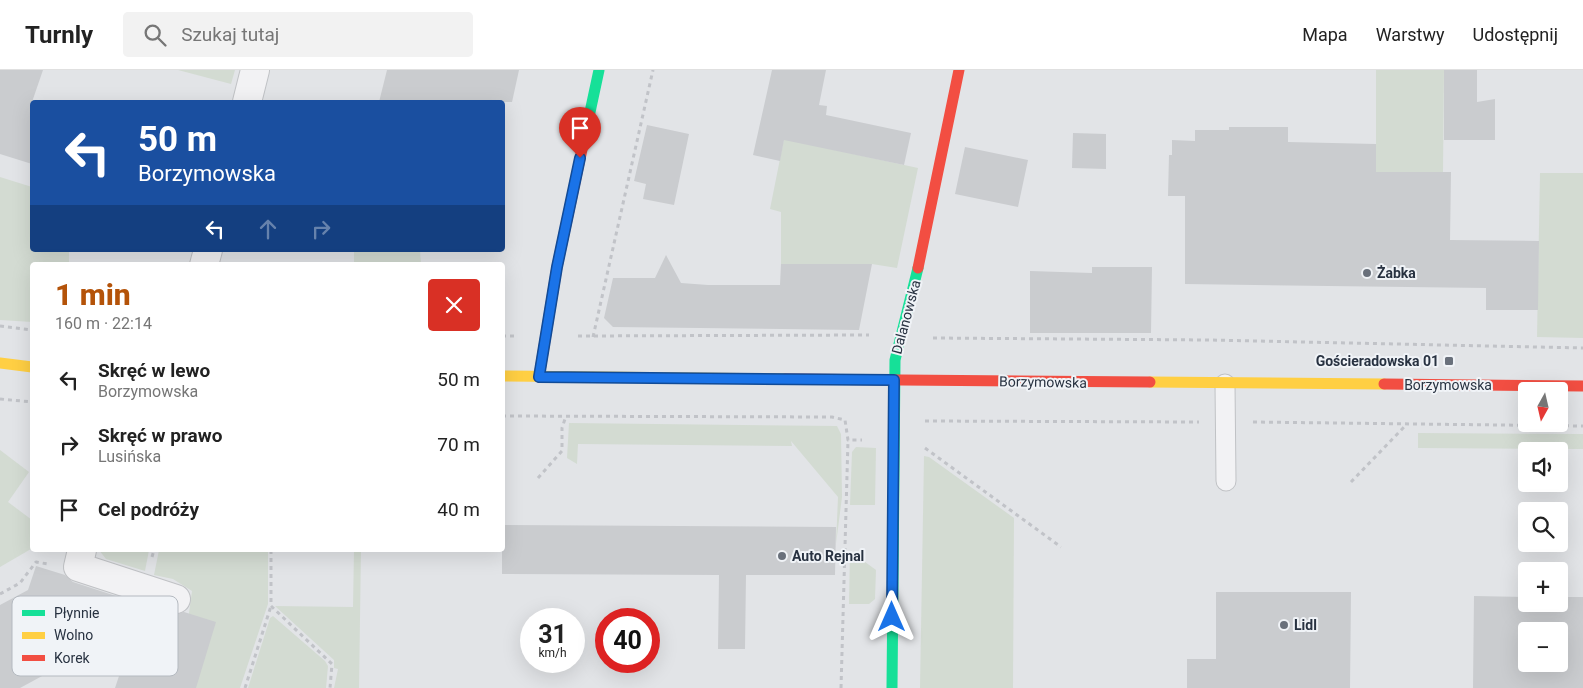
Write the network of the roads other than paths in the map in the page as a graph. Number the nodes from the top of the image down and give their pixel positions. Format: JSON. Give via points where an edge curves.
{"nodes":[{"id":1,"x":255,"y":70,"type":"edge"},
{"id":2,"x":599,"y":70,"type":"edge"},
{"id":3,"x":959,"y":70,"type":"edge"},
{"id":4,"x":248,"y":100,"type":"edge"},
{"id":5,"x":0,"y":363,"type":"edge"},
{"id":6,"x":30,"y":367,"type":"edge"},
{"id":7,"x":505,"y":376,"type":"edge"},
{"id":8,"x":539,"y":377,"type":"junction"},
{"id":9,"x":894,"y":380,"type":"junction"},
{"id":10,"x":1225,"y":384,"type":"junction"},
{"id":11,"x":1583,"y":386,"type":"edge"},
{"id":12,"x":1226,"y":481,"type":"dead end"},
{"id":13,"x":80,"y":559,"type":"edge"},
{"id":14,"x":169,"y":596,"type":"edge"},
{"id":15,"x":892,"y":688,"type":"edge"}],
"edges":[{"from":1,"to":4,"type":"street"},
{"from":2,"to":8,"type":"street","via":[[557,267]]},
{"from":3,"to":9,"type":"street","name":"Dalanowska","via":[[917,274],[895,360]]},
{"from":5,"to":6,"type":"street"},
{"from":7,"to":8,"type":"street","name":"Borzymowska"},
{"from":8,"to":9,"type":"street","name":"Borzymowska"},
{"from":9,"to":10,"type":"street","name":"Borzymowska"},
{"from":9,"to":15,"type":"street","name":"Dalanowska"},
{"from":10,"to":11,"type":"street","name":"Borzymowska"},
{"from":10,"to":12,"type":"lane"},
{"from":13,"to":14,"type":"street"}]}
